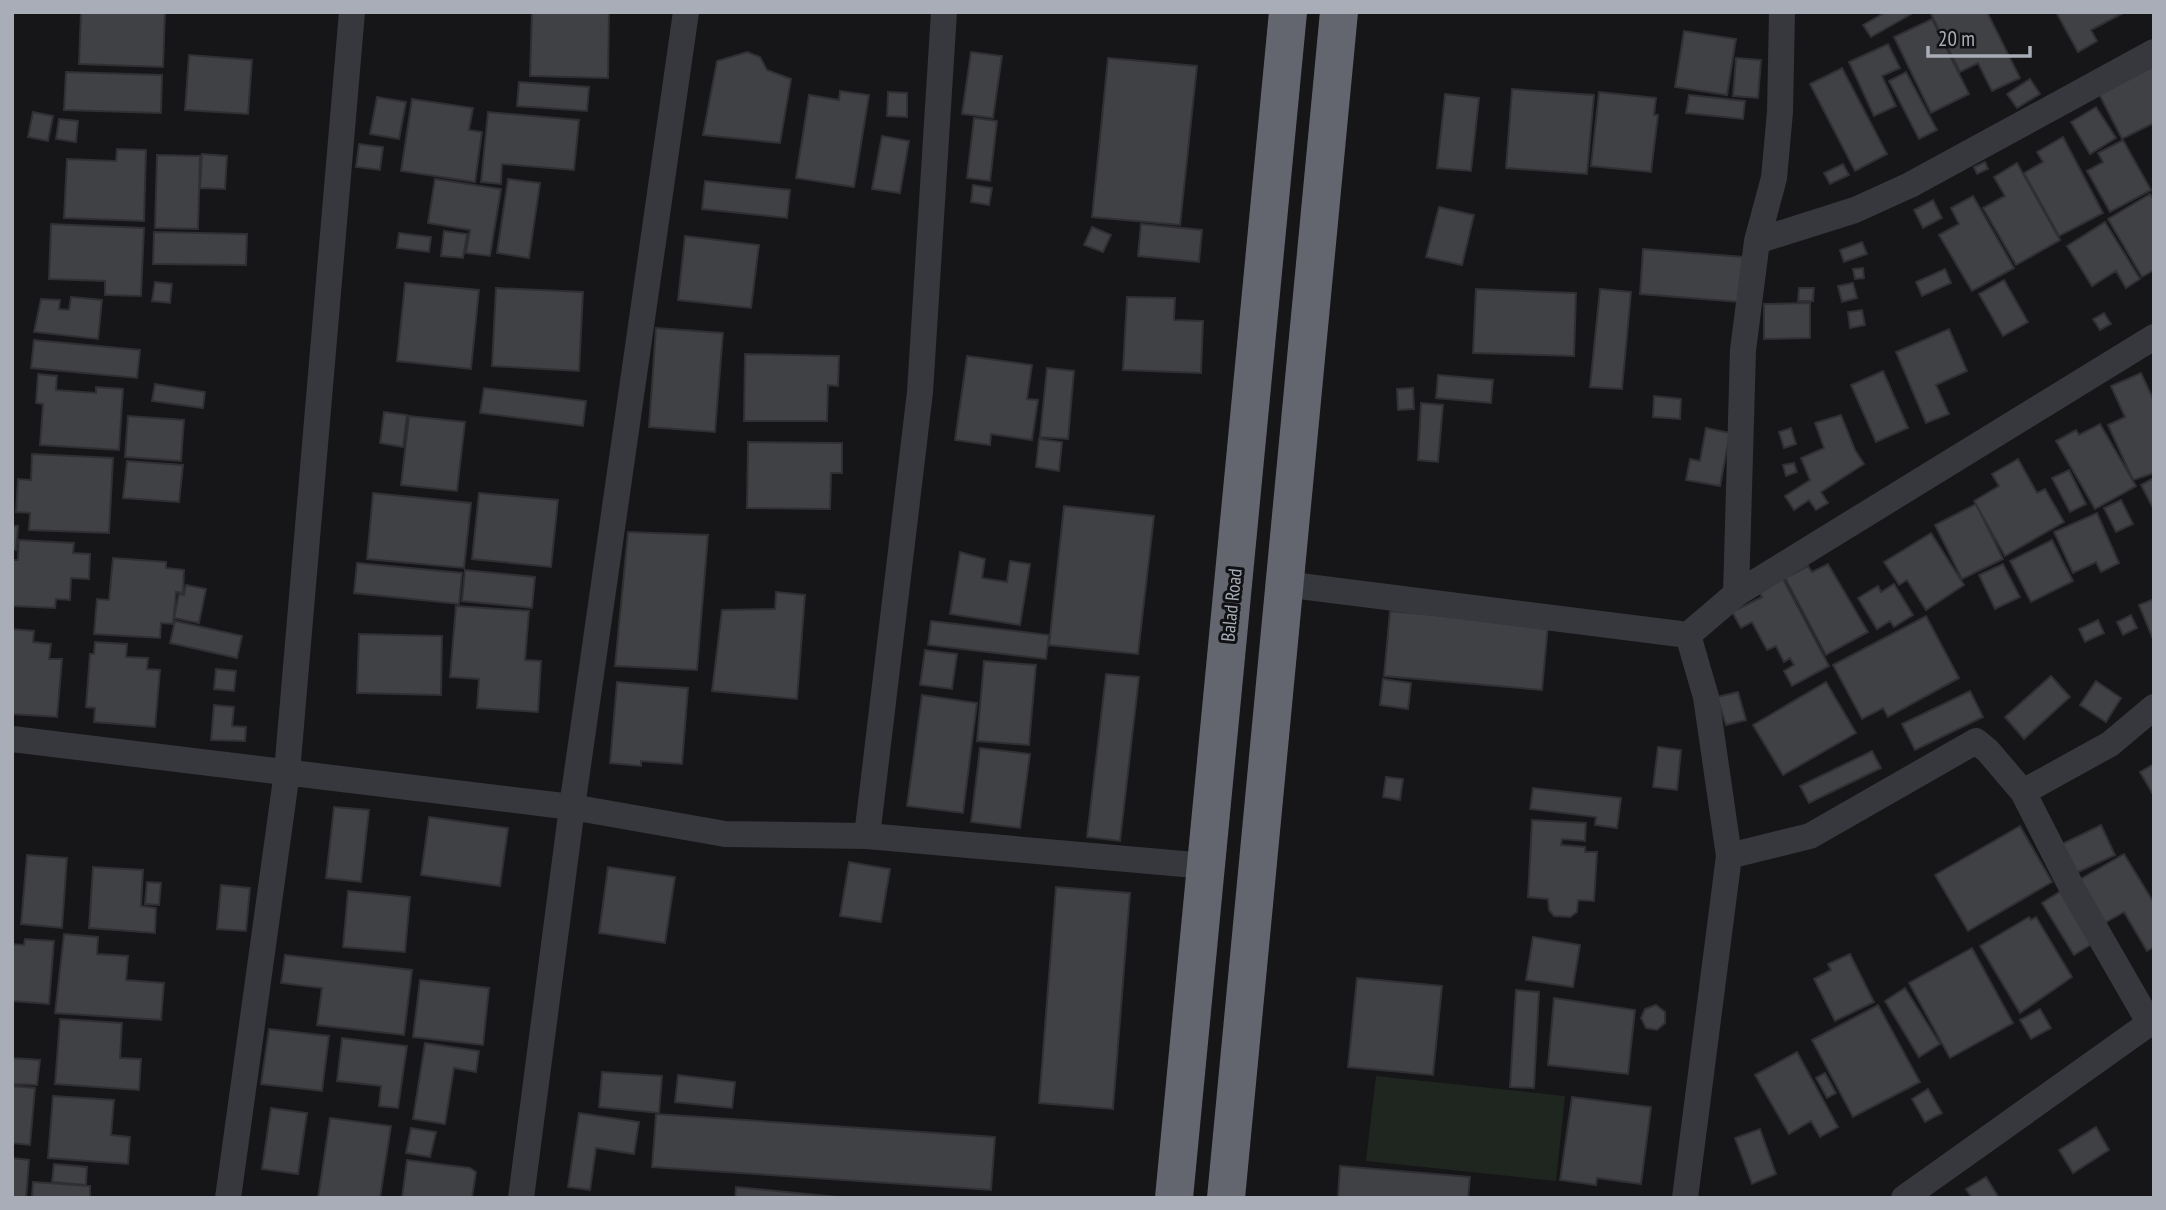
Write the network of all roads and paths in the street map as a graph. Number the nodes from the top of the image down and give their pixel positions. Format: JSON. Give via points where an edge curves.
{"nodes":[{"id":1,"x":352,"y":12,"type":"edge"},
{"id":2,"x":686,"y":12,"type":"edge"},
{"id":3,"x":944,"y":12,"type":"edge"},
{"id":4,"x":1288,"y":12,"type":"edge"},
{"id":5,"x":1339,"y":12,"type":"edge"},
{"id":6,"x":1782,"y":12,"type":"edge"},
{"id":7,"x":2154,"y":52,"type":"edge"},
{"id":8,"x":1758,"y":241,"type":"junction"},
{"id":9,"x":2154,"y":337,"type":"edge"},
{"id":10,"x":1284,"y":584,"type":"junction"},
{"id":11,"x":1736,"y":594,"type":"junction"},
{"id":12,"x":1688,"y":635,"type":"junction"},
{"id":13,"x":2154,"y":707,"type":"edge"},
{"id":14,"x":12,"y":739,"type":"edge"},
{"id":15,"x":287,"y":772,"type":"junction"},
{"id":16,"x":2023,"y":792,"type":"junction"},
{"id":17,"x":572,"y":807,"type":"junction"},
{"id":18,"x":867,"y":836,"type":"junction"},
{"id":19,"x":1729,"y":856,"type":"junction"},
{"id":20,"x":1206,"y":866,"type":"junction"},
{"id":21,"x":2151,"y":1021,"type":"edge"},
{"id":22,"x":228,"y":1198,"type":"edge"},
{"id":23,"x":521,"y":1198,"type":"edge"},
{"id":24,"x":1174,"y":1198,"type":"edge"},
{"id":25,"x":1226,"y":1198,"type":"edge"},
{"id":26,"x":1685,"y":1198,"type":"edge"},
{"id":27,"x":1904,"y":1198,"type":"edge"}],
"edges":[{"from":1,"to":15,"type":"street"},
{"from":2,"to":17,"type":"street"},
{"from":3,"to":18,"type":"street","via":[[920,392]]},
{"from":4,"to":20,"type":"highway","name":"Balad Road"},
{"from":5,"to":10,"type":"highway"},
{"from":6,"to":8,"type":"street","via":[[1774,178]]},
{"from":7,"to":8,"type":"street","via":[[1910,185],[1855,210]]},
{"from":8,"to":11,"type":"street","via":[[1743,349]]},
{"from":9,"to":11,"type":"street"},
{"from":10,"to":12,"type":"street"},
{"from":10,"to":25,"type":"highway"},
{"from":11,"to":12,"type":"street"},
{"from":12,"to":19,"type":"street","via":[[1706,697]]},
{"from":13,"to":16,"type":"street","via":[[2110,744]]},
{"from":14,"to":15,"type":"street"},
{"from":15,"to":17,"type":"street"},
{"from":15,"to":22,"type":"street"},
{"from":16,"to":19,"type":"street","via":[[1976,741],[1810,836]]},
{"from":16,"to":21,"type":"street","via":[[2073,890]]},
{"from":17,"to":18,"type":"street","via":[[725,834]]},
{"from":17,"to":23,"type":"street"},
{"from":18,"to":20,"type":"street"},
{"from":19,"to":26,"type":"street"},
{"from":20,"to":24,"type":"highway","name":"Balad Road"},
{"from":21,"to":27,"type":"street"}]}
